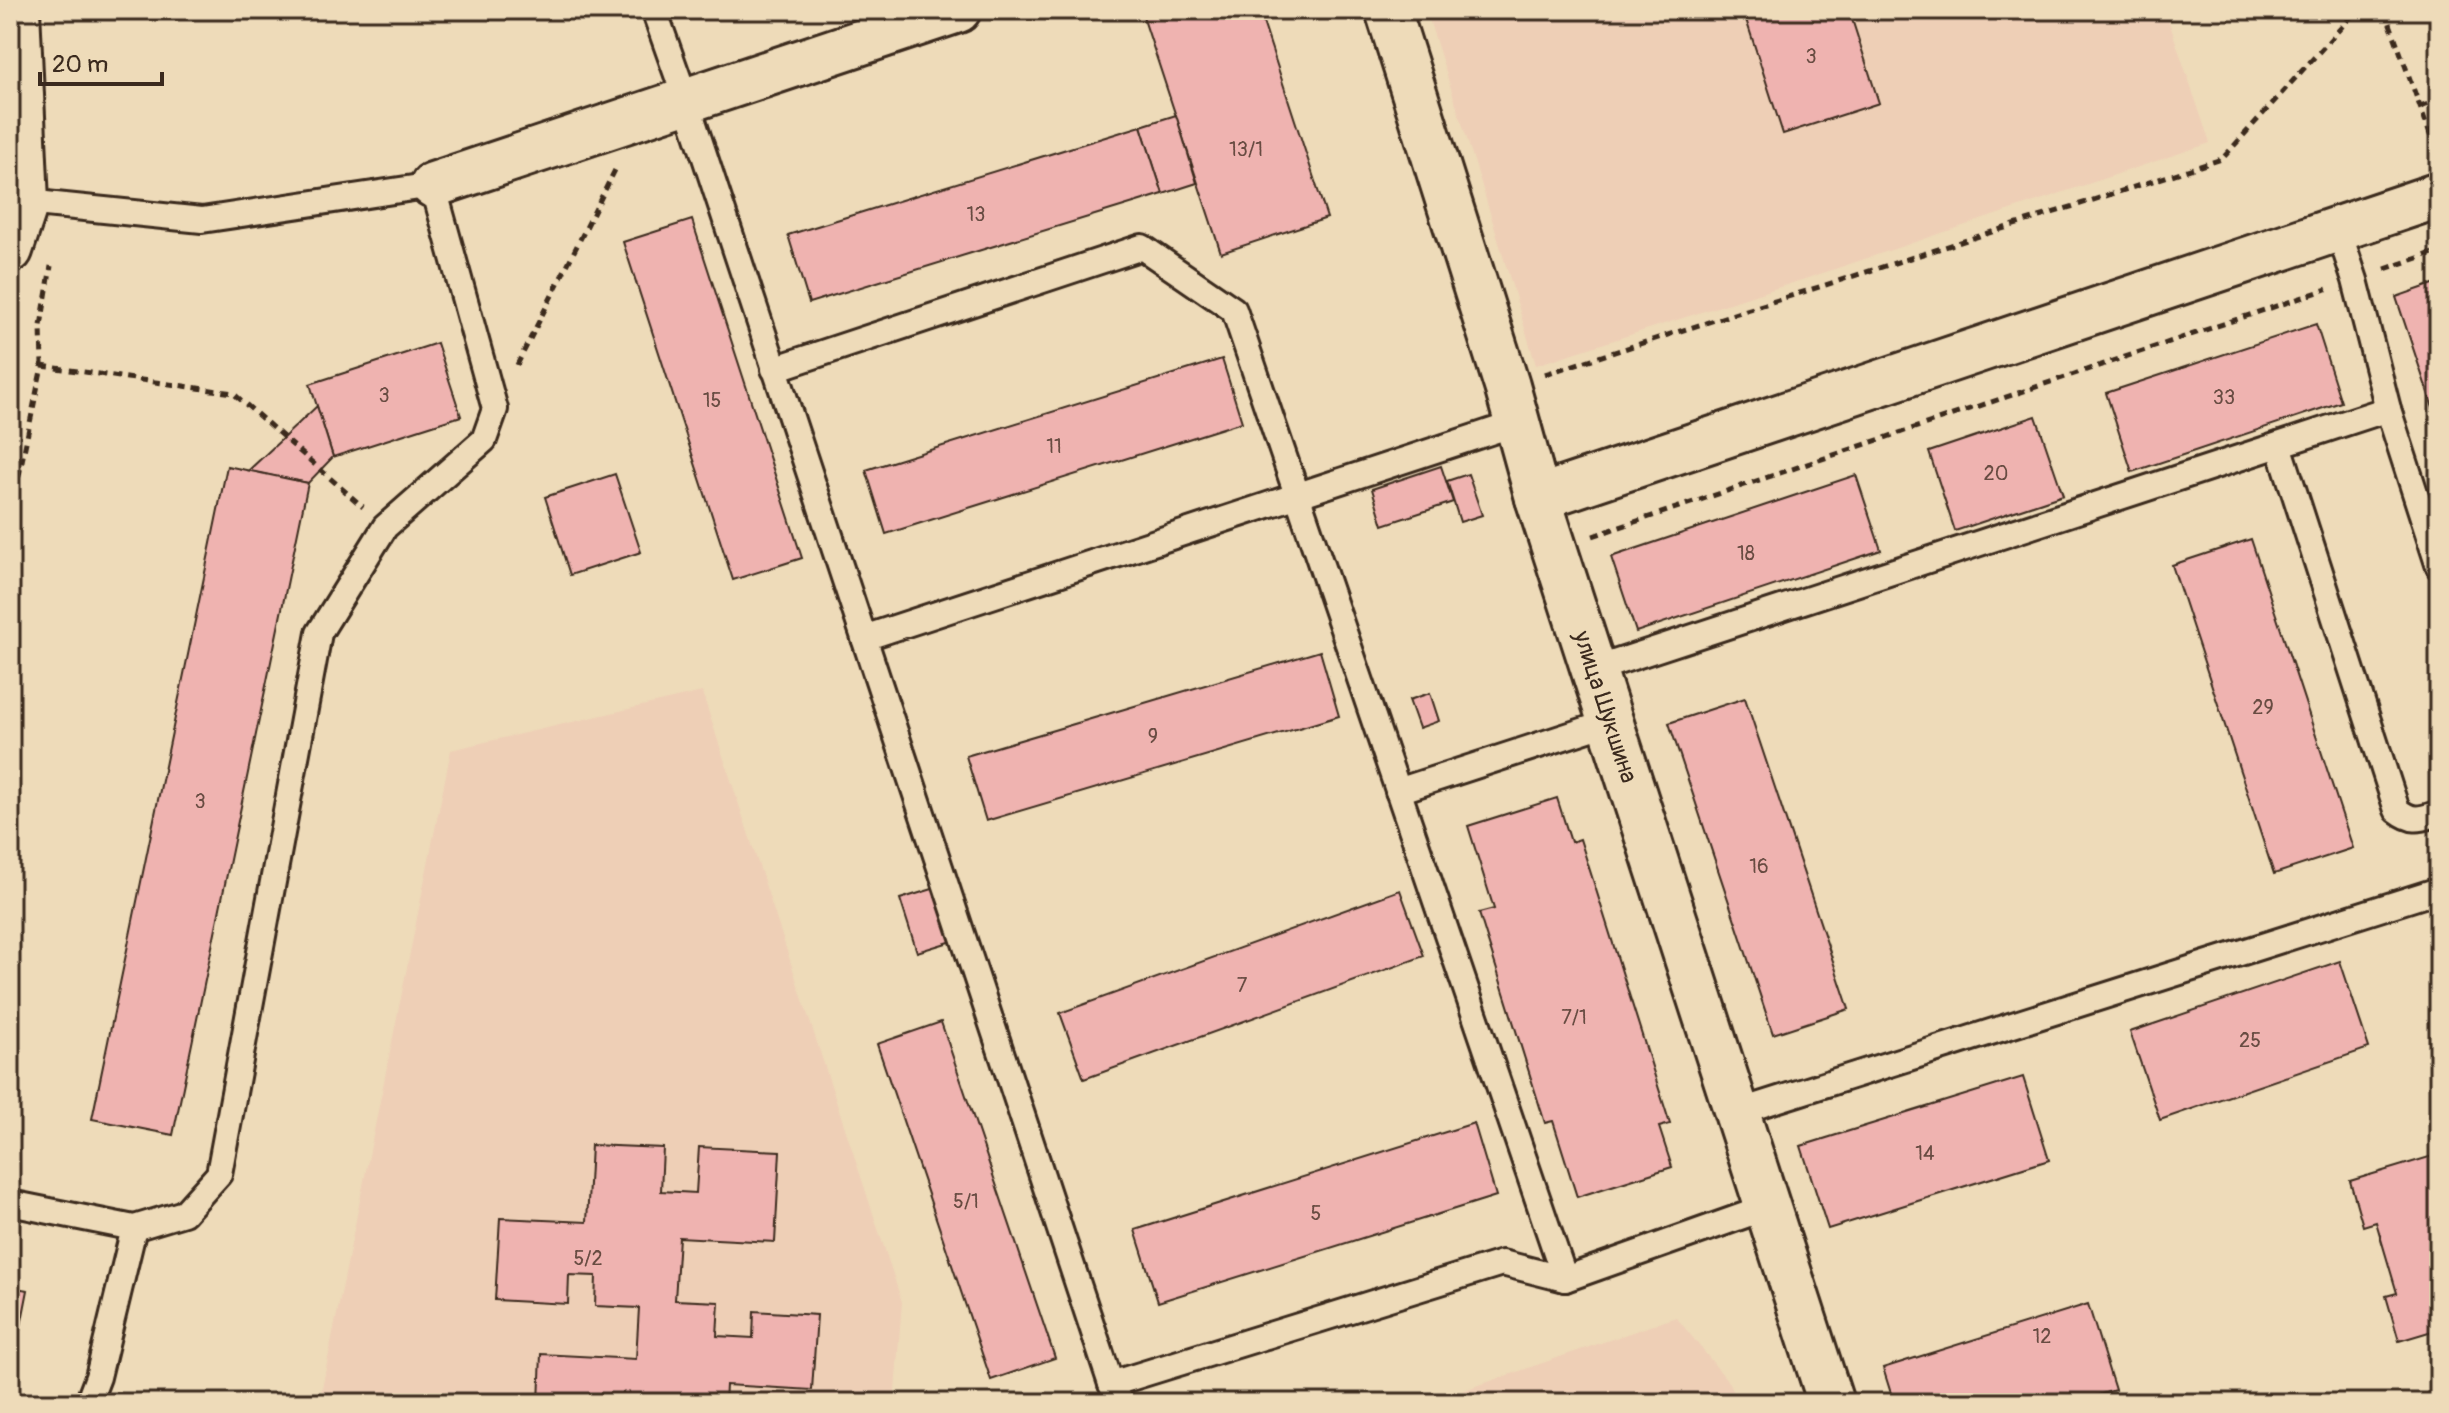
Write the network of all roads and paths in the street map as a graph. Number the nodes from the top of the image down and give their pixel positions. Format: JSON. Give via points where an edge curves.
{"nodes":[{"id":1,"x":17,"y":10,"type":"edge"},
{"id":2,"x":654,"y":10,"type":"edge"},
{"id":3,"x":958,"y":10,"type":"edge"},
{"id":4,"x":1388,"y":10,"type":"edge"},
{"id":5,"x":2357,"y":10,"type":"edge"},
{"id":6,"x":2385,"y":10,"type":"edge"},
{"id":7,"x":911,"y":17,"type":"edge"},
{"id":8,"x":686,"y":100,"type":"junction"},
{"id":9,"x":2439,"y":100,"type":"edge"},
{"id":10,"x":2420,"y":107,"type":"junction"},
{"id":11,"x":2439,"y":158,"type":"edge"},
{"id":12,"x":615,"y":170,"type":"dead end"},
{"id":13,"x":433,"y":185,"type":"junction"},
{"id":14,"x":2439,"y":195,"type":"edge"},
{"id":15,"x":44,"y":204,"type":"junction"},
{"id":16,"x":2338,"y":229,"type":"junction"},
{"id":17,"x":10,"y":250,"type":"edge"},
{"id":18,"x":2439,"y":251,"type":"edge"},
{"id":19,"x":2355,"y":280,"type":"junction"},
{"id":20,"x":42,"y":366,"type":"junction"},
{"id":21,"x":774,"y":369,"type":"junction"},
{"id":22,"x":1512,"y":405,"type":"junction"},
{"id":23,"x":495,"y":409,"type":"junction"},
{"id":24,"x":2388,"y":409,"type":"junction"},
{"id":25,"x":2279,"y":445,"type":"junction"},
{"id":26,"x":1297,"y":496,"type":"junction"},
{"id":27,"x":1538,"y":498,"type":"junction"},
{"id":28,"x":10,"y":518,"type":"edge"},
{"id":29,"x":385,"y":527,"type":"junction"},
{"id":30,"x":1554,"y":549,"type":"junction"},
{"id":31,"x":2439,"y":567,"type":"edge"},
{"id":32,"x":864,"y":638,"type":"junction"},
{"id":33,"x":1593,"y":670,"type":"junction"},
{"id":34,"x":1610,"y":722,"type":"junction"},
{"id":35,"x":1398,"y":791,"type":"junction"},
{"id":36,"x":2439,"y":813,"type":"edge"},
{"id":37,"x":2439,"y":890,"type":"edge"},
{"id":38,"x":1738,"y":1112,"type":"junction"},
{"id":39,"x":10,"y":1203,"type":"edge"},
{"id":40,"x":1768,"y":1207,"type":"junction"},
{"id":41,"x":134,"y":1228,"type":"junction"},
{"id":42,"x":1565,"y":1279,"type":"junction"},
{"id":43,"x":1115,"y":1394,"type":"edge"},
{"id":44,"x":88,"y":1403,"type":"edge"},
{"id":45,"x":1831,"y":1403,"type":"edge"}],
"edges":[{"from":1,"to":15,"type":"street"},
{"from":2,"to":8,"type":"lane"},
{"from":3,"to":7,"type":"street"},
{"from":4,"to":22,"type":"street","name":"улица Шукшина"},
{"from":5,"to":22,"type":"path","via":[[2222,159]]},
{"from":6,"to":10,"type":"path"},
{"from":7,"to":8,"type":"street"},
{"from":8,"to":13,"type":"street"},
{"from":8,"to":21,"type":"lane"},
{"from":9,"to":10,"type":"path"},
{"from":10,"to":11,"type":"path"},
{"from":12,"to":23,"type":"path"},
{"from":13,"to":15,"type":"lane","via":[[202,220]]},
{"from":13,"to":23,"type":"lane"},
{"from":14,"to":16,"type":"street"},
{"from":15,"to":17,"type":"street"},
{"from":15,"to":20,"type":"path"},
{"from":16,"to":19,"type":"lane"},
{"from":16,"to":27,"type":"street"},
{"from":18,"to":19,"type":"path"},
{"from":19,"to":24,"type":"lane"},
{"from":19,"to":30,"type":"path"},
{"from":20,"to":28,"type":"path"},
{"from":20,"to":29,"type":"path","via":[[233,393]]},
{"from":21,"to":26,"type":"lane","via":[[1142,247],[1234,310]]},
{"from":21,"to":32,"type":"lane"},
{"from":22,"to":26,"type":"lane"},
{"from":22,"to":27,"type":"street","name":"улица Шукшина"},
{"from":23,"to":29,"type":"lane","via":[[484,440]]},
{"from":24,"to":25,"type":"lane"},
{"from":24,"to":31,"type":"lane"},
{"from":25,"to":33,"type":"lane"},
{"from":25,"to":36,"type":"lane","via":[[2397,810],[2408,819]]},
{"from":26,"to":32,"type":"lane"},
{"from":26,"to":35,"type":"lane"},
{"from":27,"to":30,"type":"street","name":"улица Шукшина"},
{"from":29,"to":41,"type":"lane","via":[[319,633],[219,1174],[184,1213]]},
{"from":30,"to":33,"type":"street","name":"улица Шукшина"},
{"from":32,"to":43,"type":"lane"},
{"from":33,"to":34,"type":"street","name":"улица Шукшина"},
{"from":34,"to":35,"type":"lane"},
{"from":34,"to":38,"type":"street","name":"улица Шукшина"},
{"from":35,"to":42,"type":"lane"},
{"from":37,"to":38,"type":"lane"},
{"from":38,"to":40,"type":"street","name":"улица Шукшина"},
{"from":39,"to":41,"type":"lane"},
{"from":40,"to":42,"type":"lane"},
{"from":40,"to":45,"type":"street","name":"улица Шукшина"},
{"from":41,"to":44,"type":"lane"},
{"from":42,"to":43,"type":"lane","via":[[1502,1263]]}]}
